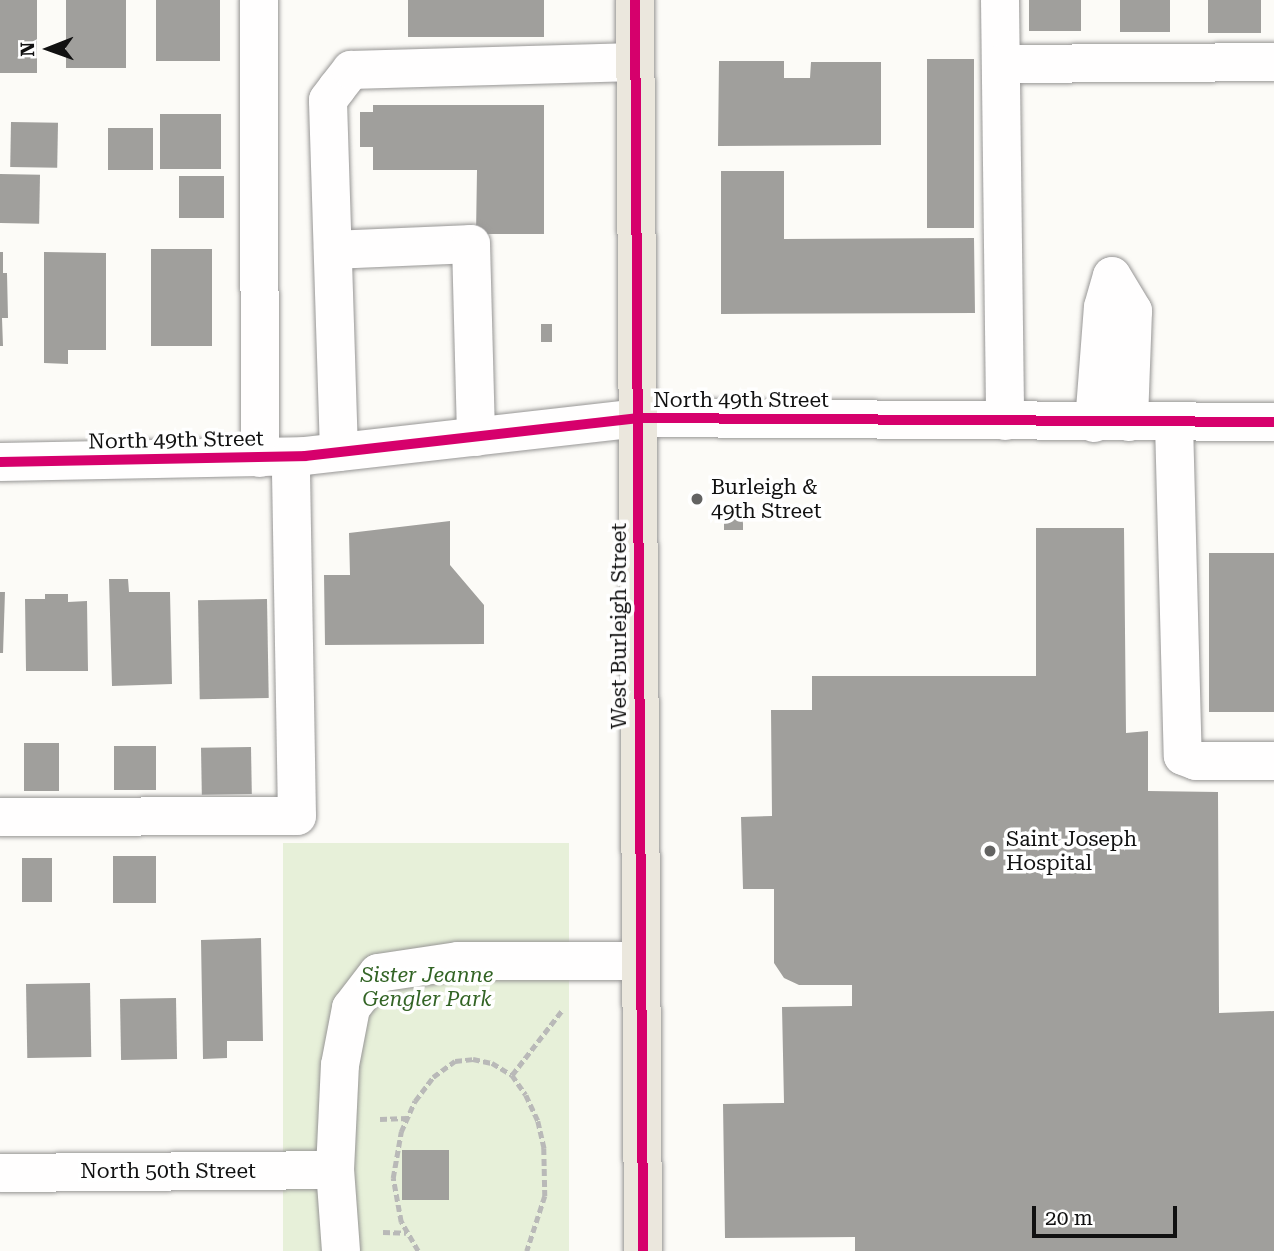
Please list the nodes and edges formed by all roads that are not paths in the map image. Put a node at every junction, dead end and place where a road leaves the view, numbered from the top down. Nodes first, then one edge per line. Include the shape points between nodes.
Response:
1 (259, 0) edge
2 (635, 0) edge
3 (1000, 0) edge
4 (635, 62) junction
5 (1274, 62) edge
6 (1001, 64) junction
7 (333, 250) junction
8 (637, 418) junction
9 (1005, 421) junction
10 (1274, 422) edge
11 (1174, 423) junction
12 (476, 437) junction
13 (339, 452) junction
14 (275, 457) junction
15 (0, 462) edge
16 (1274, 761) edge
17 (0, 817) edge
18 (640, 961) junction
19 (335, 1170) junction
20 (0, 1172) edge
21 (341, 1251) edge
22 (643, 1251) edge

1 - 14 street
2 - 4 main road, West Burleigh Street
3 - 6 street
4 - 7 street via 351,70 328,100
4 - 8 main road, West Burleigh Street
5 - 6 street
6 - 9 street
7 - 12 street via 471,244
7 - 13 street
8 - 9 street, North 49th Street
8 - 12 street, North 49th Street
8 - 18 main road, West Burleigh Street
9 - 11 street, North 49th Street
10 - 11 street, North 49th Street
11 - 16 street via 1183,756 1196,761
12 - 13 street, North 49th Street
13 - 14 street, North 49th Street
14 - 15 street, North 49th Street
14 - 17 street via 297,816
18 - 19 street via 458,961 378,973 351,1007 340,1065
18 - 22 main road, West Burleigh Street
19 - 20 street, North 50th Street
19 - 21 street

